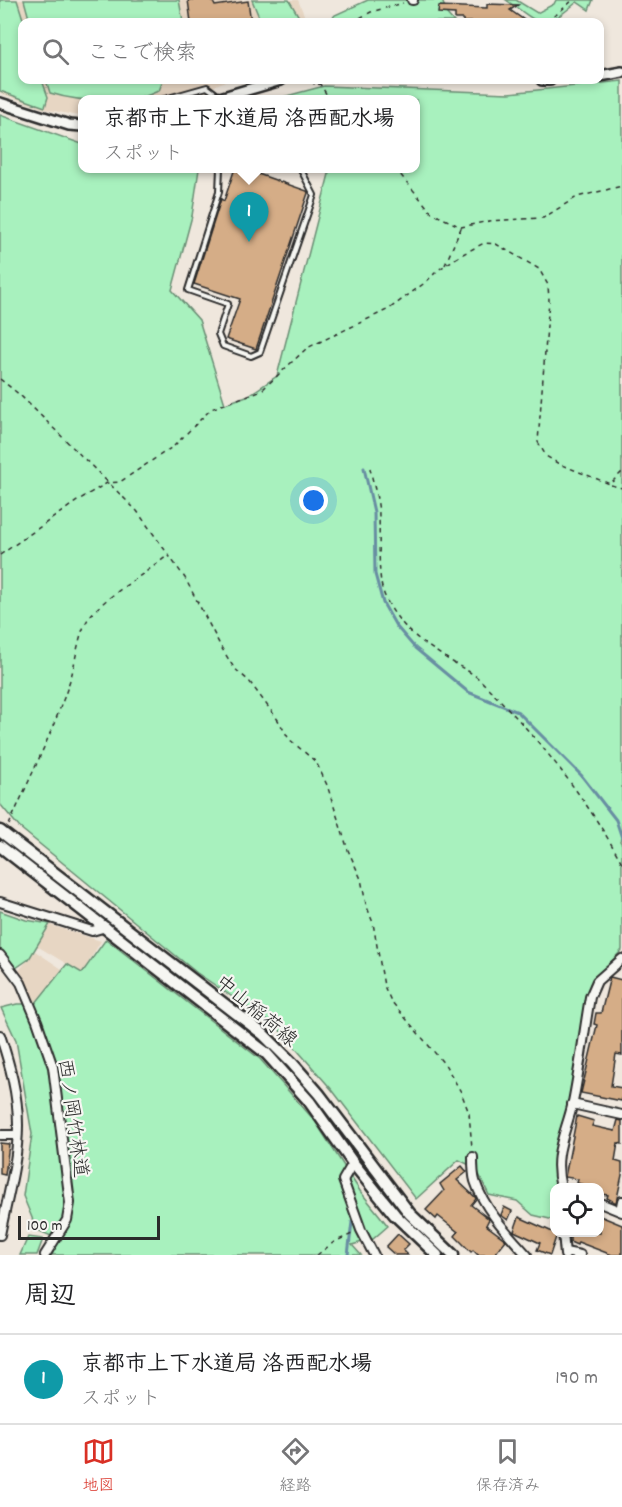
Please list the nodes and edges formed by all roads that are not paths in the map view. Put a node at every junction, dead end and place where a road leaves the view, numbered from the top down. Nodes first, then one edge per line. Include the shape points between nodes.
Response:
1 (622, 72) edge
2 (604, 75) edge
3 (267, 84) edge
4 (176, 95) edge
5 (214, 95) edge
6 (227, 95) edge
7 (0, 103) edge
8 (78, 126) edge
9 (220, 173) edge
10 (303, 173) edge
11 (2, 833) edge
12 (0, 845) edge
13 (0, 902) edge
14 (106, 927) junction
15 (0, 955) edge
16 (621, 961) edge
17 (0, 1035) edge
18 (572, 1104) junction
19 (622, 1115) edge
20 (0, 1135) edge
21 (17, 1136) junction
22 (473, 1157) road end
23 (353, 1163) junction
24 (560, 1183) edge
25 (622, 1201) edge
26 (604, 1205) edge
27 (621, 1211) edge
28 (0, 1235) edge
29 (563, 1237) edge
30 (565, 1253) edge
31 (45, 1255) edge
32 (374, 1255) edge
33 (437, 1255) edge
34 (453, 1255) edge
35 (527, 1255) edge
36 (580, 1255) edge

1 - 2 street
3 - 6 street
4 - 5 lane via 207,87
7 - 8 street
9 - 10 lane via 219,192 188,290 228,304 218,334 223,346 251,356 260,352 314,195
11 - 12 street
11 - 34 main road, 中山稲荷線 via 263,1034 319,1094 410,1214
12 - 14 main road, 中山稲荷線
13 - 14 street via 92,931
14 - 23 main road, 中山稲荷線 via 266,1053 309,1101
15 - 31 street, 西ノ岡竹林道 via 21,983 53,1067 70,1203 67,1220
16 - 18 street via 593,988
17 - 21 street via 15,1089
18 - 19 street
18 - 24 street via 558,1156
20 - 21 street
21 - 28 street
22 - 35 street via 474,1180 484,1200
23 - 32 street via 343,1180
23 - 33 main road, 中山稲荷線 via 395,1215
25 - 27 street
26 - 27 street
29 - 30 street
30 - 36 street

